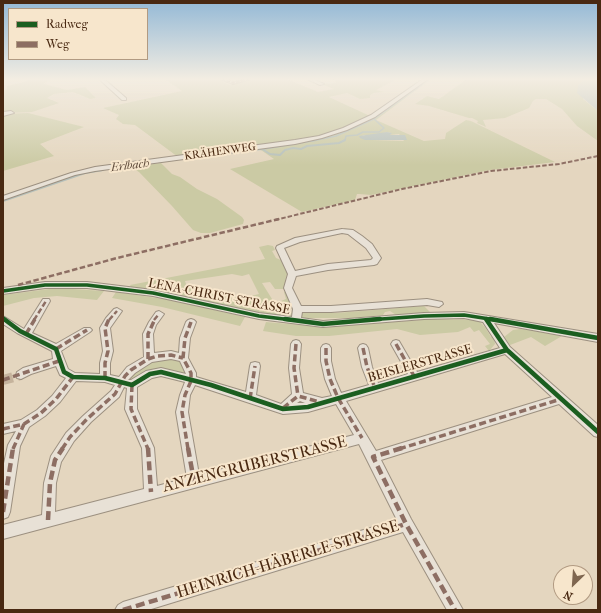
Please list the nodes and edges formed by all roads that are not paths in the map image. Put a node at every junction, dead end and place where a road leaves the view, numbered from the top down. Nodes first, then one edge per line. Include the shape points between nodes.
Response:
1 (386, 108) edge
2 (11, 113) dead end
3 (3, 114) edge
4 (3, 198) edge
5 (292, 274) junction
6 (3, 291) edge
7 (46, 302) dead end
8 (439, 304) dead end
9 (298, 309) junction
10 (117, 311) dead end
11 (158, 314) dead end
12 (3, 319) edge
13 (486, 319) junction
14 (296, 321) junction
15 (191, 322) dead end
16 (87, 330) dead end
17 (26, 334) junction
18 (598, 338) edge
19 (296, 344) dead end
20 (396, 344) dead end
21 (326, 348) dead end
22 (363, 348) dead end
23 (56, 349) junction
24 (507, 350) junction
25 (183, 358) junction
26 (148, 359) junction
27 (59, 361) junction
28 (255, 366) dead end
29 (21, 375) tunnel mouth
30 (414, 376) junction
31 (73, 377) junction
32 (105, 378) junction
33 (191, 381) junction
34 (127, 384) junction
35 (375, 388) junction
36 (298, 396) junction
37 (338, 398) junction
38 (250, 399) junction
39 (561, 399) junction
40 (322, 402) junction
41 (283, 409) junction
42 (24, 424) junction
43 (3, 429) edge
44 (598, 432) edge
45 (362, 438) junction
46 (373, 457) junction
47 (194, 481) junction
48 (151, 492) junction
49 (3, 512) edge
50 (48, 520) junction
51 (406, 524) junction
52 (3, 532) edge
53 (123, 610) edge
54 (455, 610) edge

1 - 4 street, KRÄHENWEG via 345,130 320,137 95,169
2 - 3 street
5 - 5 street via 374,262 378,258 359,238 350,232 342,231 281,246
5 - 9 street via 288,288
6 - 14 street, LENA-CHRIST-STRASSE via 87,285 153,293 259,316
7 - 17 street
8 - 9 street via 427,302
9 - 14 street
10 - 32 street via 105,328 108,351
11 - 26 street via 148,334
12 - 17 street
13 - 14 street, LENA-CHRIST-STRASSE via 464,315 323,324
13 - 18 street, LENA-CHRIST-STRASSE
13 - 24 street
15 - 25 street via 185,338
16 - 23 street
17 - 23 street
19 - 36 street via 294,368
20 - 30 street, BEISLERSTRASSE
21 - 37 street via 327,370
22 - 35 street, BEISLERSTRASSE
23 - 27 street
24 - 30 street, BEISLERSTRASSE
24 - 39 street
25 - 26 street via 171,355
25 - 33 street via 191,373
26 - 34 street via 131,370
27 - 29 street
27 - 31 street via 64,372
28 - 38 street
30 - 35 street, BEISLERSTRASSE
31 - 32 street
31 - 42 street via 56,399
32 - 34 street
33 - 34 street via 162,372
33 - 38 street via 211,385
33 - 47 street via 184,395 182,412
34 - 48 street, ANZENGRUBERSTRASSE via 131,409 148,448
34 - 50 street via 87,419 55,460 50,483
35 - 37 street, BEISLERSTRASSE
36 - 40 street
36 - 41 street
37 - 40 street
37 - 45 street
38 - 41 street
39 - 44 street
39 - 46 street
40 - 41 street via 308,407
42 - 43 street
42 - 49 street via 14,445
45 - 46 street, ANZENGRUBERSTRASSE
45 - 47 street, ANZENGRUBERSTRASSE
46 - 51 street, ANZENGRUBERSTRASSE
47 - 48 street, ANZENGRUBERSTRASSE
48 - 50 street, ANZENGRUBERSTRASSE
50 - 52 street, ANZENGRUBERSTRASSE
51 - 53 street, HEINRICH-HÄBERLE-STRASSE
51 - 54 street, ANZENGRUBERSTRASSE

